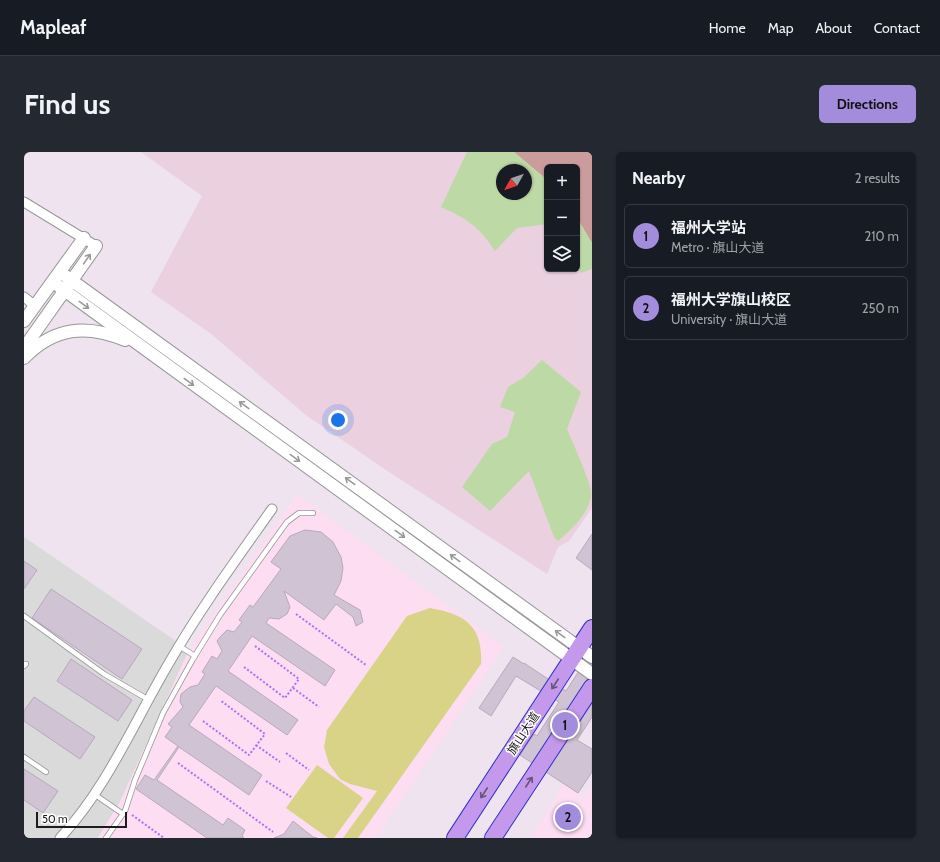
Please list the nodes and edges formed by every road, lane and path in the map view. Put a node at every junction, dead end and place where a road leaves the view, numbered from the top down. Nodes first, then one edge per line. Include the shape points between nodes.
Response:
1 (24, 202) edge
2 (84, 238) junction
3 (96, 246) joint
4 (56, 277) junction
5 (72, 281) junction
6 (65, 291) junction
7 (24, 297) edge
8 (35, 306) junction
9 (24, 321) edge
10 (24, 348) edge
11 (144, 348) junction
12 (24, 358) edge
13 (272, 509) dead end
14 (313, 513) dead end
15 (296, 614) dead end
16 (24, 616) edge
17 (592, 628) edge
18 (179, 646) junction
19 (255, 646) dead end
20 (575, 653) junction
21 (195, 656) junction
22 (592, 656) edge
23 (366, 665) dead end
24 (244, 667) dead end
25 (592, 674) edge
26 (592, 687) edge
27 (292, 688) junction
28 (149, 700) junction
29 (220, 700) dead end
30 (319, 707) dead end
31 (204, 721) dead end
32 (256, 745) junction
33 (286, 753) dead end
34 (24, 757) edge
35 (280, 762) dead end
36 (178, 763) dead end
37 (309, 770) dead end
38 (46, 772) dead end
39 (266, 781) dead end
40 (94, 794) junction
41 (291, 798) dead end
42 (124, 812) junction
43 (273, 832) dead end
44 (60, 838) edge
45 (106, 838) edge
46 (164, 838) edge
47 (455, 838) edge
48 (493, 838) edge

1 - 2 street
2 - 3 street
2 - 4 street
5 -> 3 street
4 - 5 street
4 - 6 street
4 - 8 street
5 - 6 street
20 -> 5 street
6 - 10 street
6 -> 11 street
7 - 8 street
8 - 9 street
11 - 12 street via 105,332 86,330 52,336
11 -> 20 street
13 - 18 street via 213,592
14 - 21 lane via 299,513 287,522 220,615
15 - 23 path
16 - 28 lane via 104,674
17 - 20 highway, 旗山大道
18 - 21 lane
18 - 28 street
19 - 27 path via 299,679
20 - 22 street
20 - 25 street
20 -> 47 highway, 旗山大道
21 - 42 lane via 163,713
24 - 27 path via 285,698
48 -> 26 highway
27 - 30 path
28 - 40 street
29 - 32 path via 265,734
31 - 32 path via 249,755
32 - 35 path
33 - 37 path
34 - 38 lane
36 - 43 path
39 - 41 path
40 - 42 lane
40 - 44 street via 79,818
42 - 45 lane
42 - 46 path

